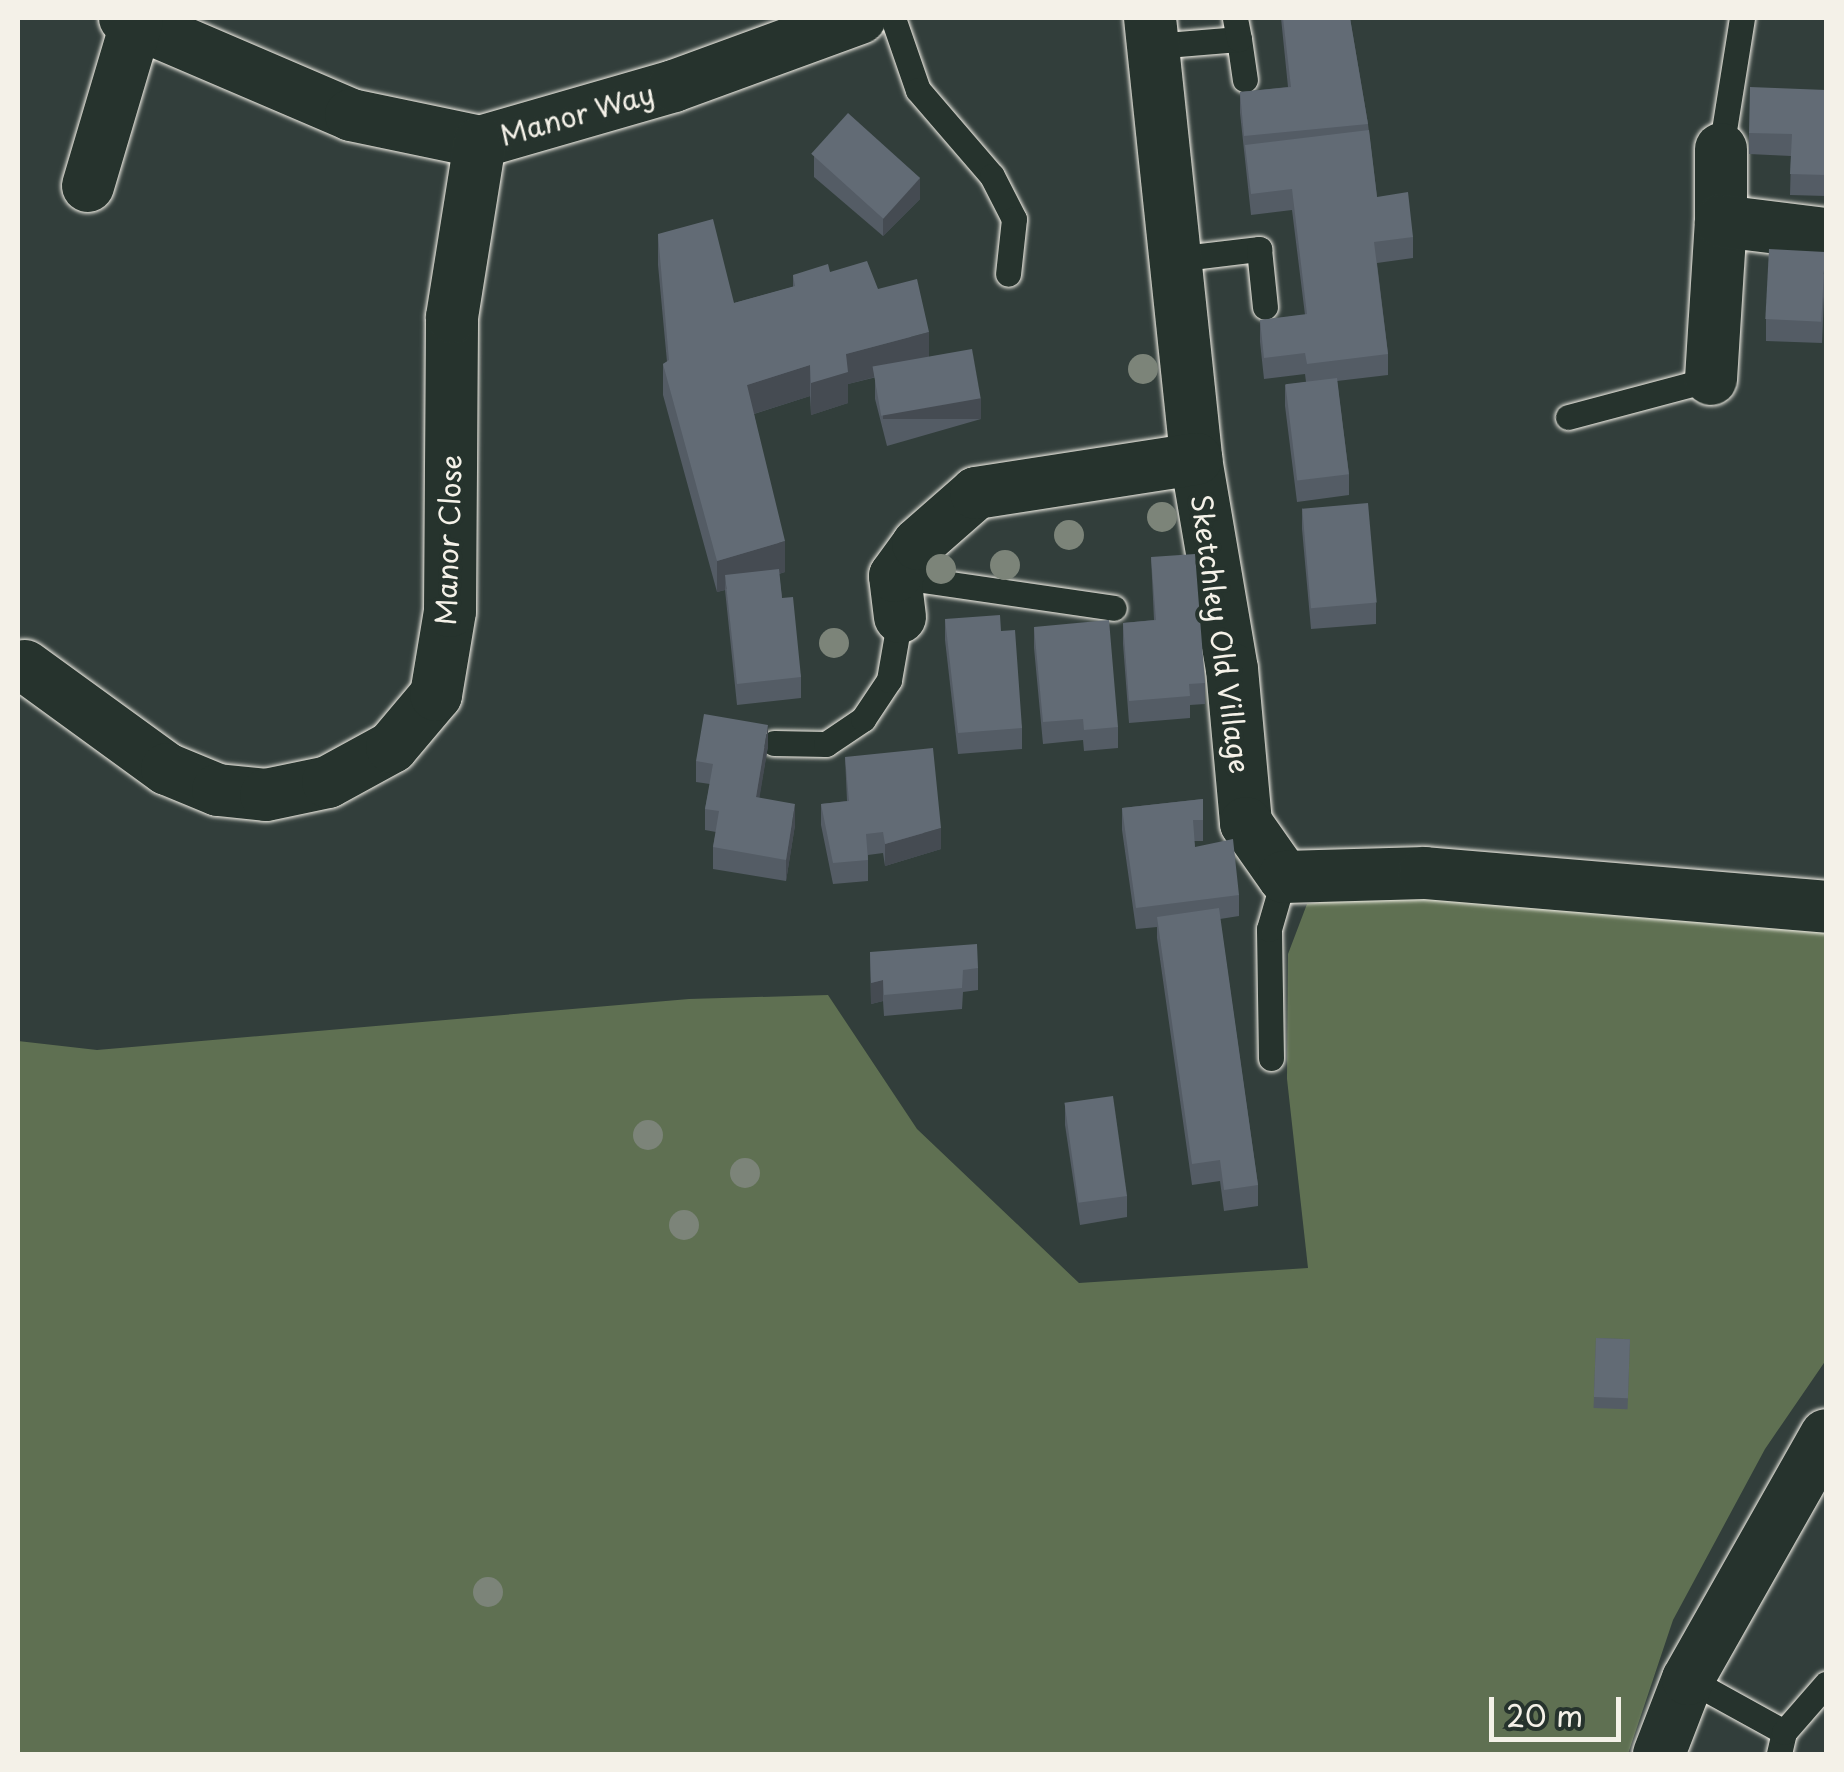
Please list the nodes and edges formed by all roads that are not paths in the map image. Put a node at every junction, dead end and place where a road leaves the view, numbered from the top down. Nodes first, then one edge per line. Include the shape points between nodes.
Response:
1 (860, 18) edge
2 (892, 18) edge
3 (1742, 18) edge
4 (131, 20) edge
5 (1237, 28) edge
6 (1152, 32) edge
7 (1245, 80) dead end
8 (480, 142) junction
9 (1721, 148) joint
10 (88, 186) dead end
11 (1721, 222) junction
12 (1826, 234) edge
13 (1175, 259) junction
14 (1008, 274) dead end
15 (1265, 307) dead end
16 (1711, 379) joint
17 (1568, 418) dead end
18 (1196, 459) junction
19 (897, 597) junction
20 (1114, 608) dead end
21 (26, 666) dead end
22 (774, 743) dead end
23 (1284, 877) junction
24 (1826, 907) edge
25 (1270, 1058) dead end
26 (1826, 1435) edge
27 (1688, 1679) junction
28 (1826, 1684) edge
29 (1781, 1743) edge
30 (1659, 1754) edge

1 - 8 street, Manor Way via 674,86
2 - 14 lane via 918,90 992,176 1014,219
3 - 9 lane
4 - 8 street, Manor Way via 352,115
4 - 10 street
5 - 6 lane
5 - 7 lane
6 - 13 street, Sketchley Old Village
8 - 21 street, Manor Close via 452,317 450,611 436,695 392,747 328,782 266,796 218,790 167,769
9 - 11 street
11 - 12 street
11 - 16 street
13 - 15 lane via 1259,250
13 - 18 street, Sketchley Old Village
16 - 17 lane
18 - 19 street via 976,492 918,544
18 - 23 street, Sketchley Old Village via 1232,670 1246,823
19 - 20 lane
19 - 22 lane via 889,680 863,719 826,744
23 - 24 street via 1426,873
23 - 25 lane via 1269,929
26 - 27 street
27 - 29 lane
27 - 30 street
28 - 29 lane

